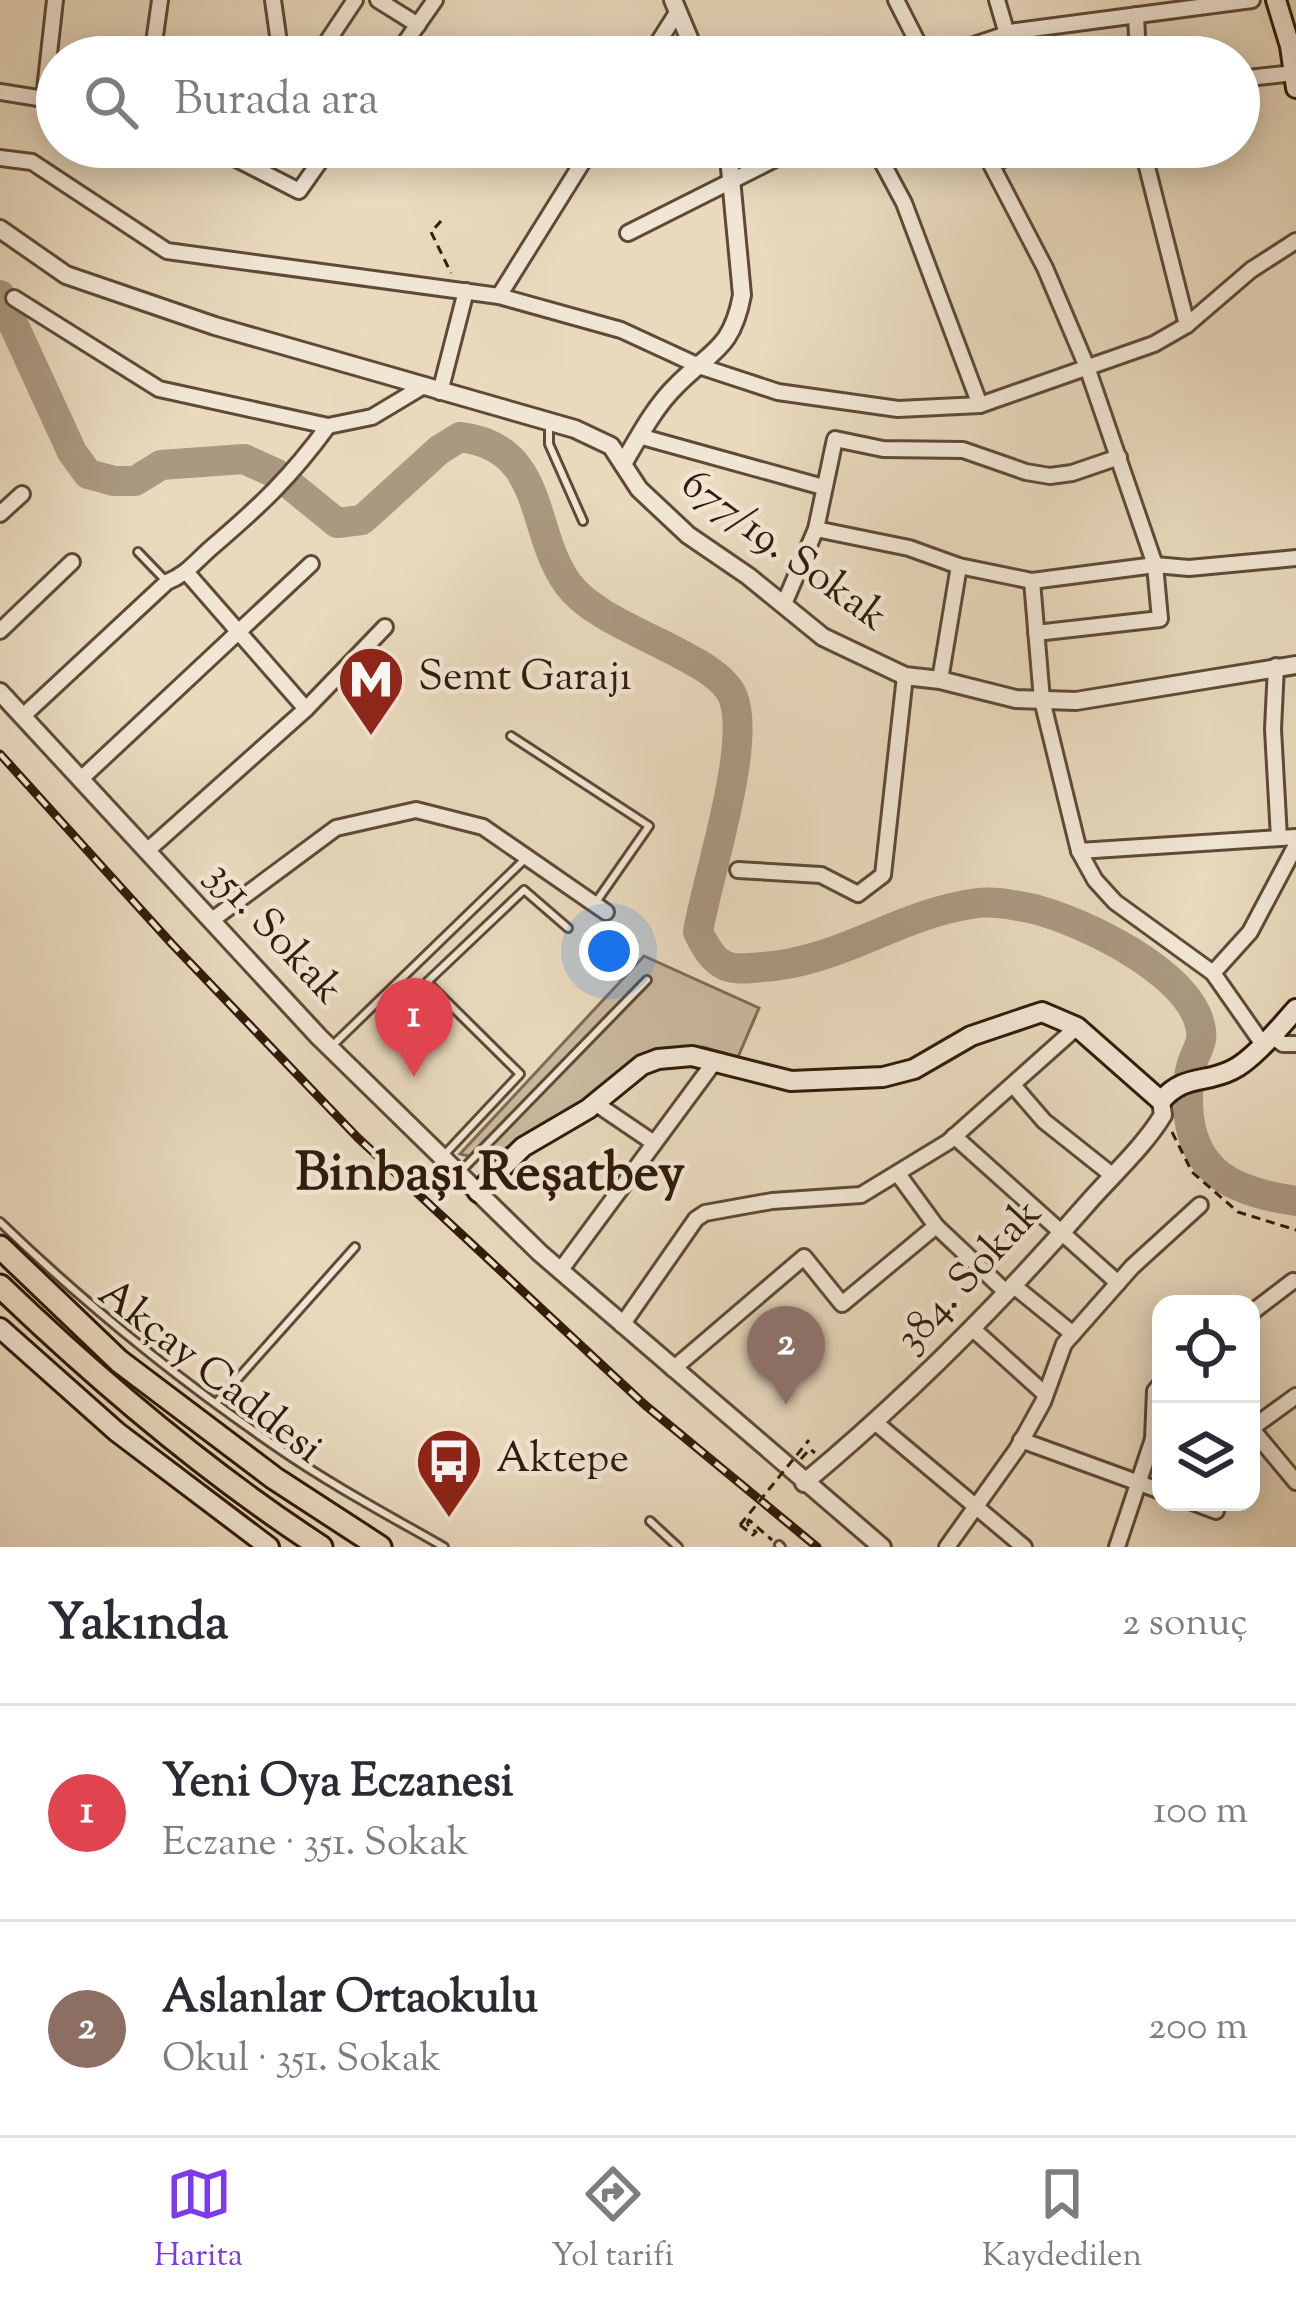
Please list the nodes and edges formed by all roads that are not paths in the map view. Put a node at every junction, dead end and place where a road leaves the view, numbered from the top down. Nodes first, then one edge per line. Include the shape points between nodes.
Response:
1 (55, 0) edge
2 (160, 0) edge
3 (273, 0) edge
4 (355, 0) edge
5 (378, 0) edge
6 (435, 0) edge
7 (896, 0) edge
8 (997, 0) edge
9 (1252, 0) edge
10 (1276, 0) edge
11 (676, 5) edge
12 (1136, 15) junction
13 (418, 25) junction
14 (1007, 34) junction
15 (1291, 34) edge
16 (54, 36) edge
17 (155, 36) edge
18 (278, 36) edge
19 (331, 36) edge
20 (410, 36) edge
21 (660, 36) edge
22 (689, 36) edge
23 (914, 36) edge
24 (1001, 36) edge
25 (1137, 36) edge
26 (1260, 79) edge
27 (1295, 80) edge
28 (0, 92) edge
29 (36, 98) edge
30 (0, 158) edge
31 (36, 165) edge
32 (41, 168) edge
33 (257, 168) edge
34 (315, 168) edge
35 (579, 168) edge
36 (729, 168) edge
37 (761, 168) edge
38 (885, 168) edge
39 (995, 168) edge
40 (1147, 168) edge
41 (730, 179) junction
42 (0, 229) edge
43 (628, 233) dead end
44 (1296, 241) edge
45 (463, 291) junction
46 (499, 296) junction
47 (14, 298) dead end
48 (1187, 325) junction
49 (699, 366) junction
50 (1087, 367) junction
51 (431, 389) junction
52 (980, 405) junction
53 (549, 422) junction
54 (328, 425) junction
55 (639, 436) junction
56 (1119, 458) junction
57 (623, 464) junction
58 (823, 487) junction
59 (22, 494) dead end
60 (0, 514) edge
61 (583, 521) dead end
62 (816, 529) junction
63 (138, 552) dead end
64 (1296, 559) edge
65 (72, 562) dead end
66 (311, 564) dead end
67 (1155, 565) junction
68 (958, 566) junction
69 (188, 574) junction
70 (1032, 581) junction
71 (167, 582) junction
72 (784, 604) junction
73 (385, 627) dead end
74 (238, 630) junction
75 (0, 631) edge
76 (1036, 633) junction
77 (1296, 664) edge
78 (1276, 667) junction
79 (905, 676) junction
80 (940, 680) junction
81 (0, 692) edge
82 (1042, 700) junction
83 (306, 709) junction
84 (23, 716) junction
85 (511, 736) dead end
86 (82, 778) junction
87 (1279, 838) junction
88 (1296, 841) edge
89 (148, 850) junction
90 (1079, 851) junction
91 (526, 858) junction
92 (738, 870) dead end
93 (600, 908) joint
94 (212, 920) junction
95 (568, 928) dead end
96 (1213, 973) junction
97 (647, 980) dead end
98 (1296, 1009) edge
99 (1077, 1027) junction
100 (1267, 1040) junction
101 (1296, 1044) edge
102 (330, 1048) junction
103 (715, 1061) junction
104 (1012, 1085) junction
105 (1166, 1100) junction
106 (595, 1102) junction
107 (954, 1136) junction
108 (654, 1143) junction
109 (443, 1156) junction
110 (459, 1173) junction
111 (898, 1174) junction
112 (1112, 1175) junction
113 (478, 1192) junction
114 (1200, 1205) dead end
115 (0, 1222) edge
116 (935, 1226) junction
117 (1060, 1235) junction
118 (0, 1247) edge
119 (355, 1247) dead end
120 (560, 1271) junction
121 (1293, 1281) edge
122 (1118, 1283) junction
123 (0, 1286) edge
124 (1011, 1290) junction
125 (1260, 1306) edge
126 (622, 1325) junction
127 (0, 1328) edge
128 (973, 1329) junction
129 (1073, 1334) junction
130 (673, 1369) junction
131 (1046, 1394) junction
132 (1296, 1396) edge
133 (216, 1403) junction
134 (1154, 1403) edge
135 (1260, 1422) edge
136 (876, 1423) junction
137 (1260, 1439) edge
138 (1022, 1440) junction
139 (1138, 1482) junction
140 (1296, 1482) edge
141 (804, 1483) junction
142 (1152, 1487) edge
143 (976, 1510) junction
144 (650, 1521) dead end
145 (269, 1547) edge
146 (321, 1547) edge
147 (380, 1547) edge
148 (443, 1547) edge
149 (678, 1547) edge
150 (882, 1547) edge
151 (947, 1547) edge
152 (1024, 1547) edge
153 (1117, 1547) edge

1 - 16 street
2 - 17 street
3 - 18 street
4 - 19 street
5 - 13 street
6 - 13 street
7 - 23 street
8 - 14 street
9 - 12 street
10 - 15 main road
11 - 21 street
11 - 22 street
12 - 14 street
12 - 25 street
13 - 20 street
14 - 24 street
15 - 27 main road
26 - 27 street
28 - 29 street
30 - 31 street
32 - 45 street via 167,251
33 - 34 street via 298,191
35 - 46 street
36 - 41 street
37 - 41 street
38 - 52 street
39 - 50 street
40 - 48 street
41 - 43 street
41 - 49 street via 742,295 727,340
42 - 51 street, 677/19. Sokak via 66,275
44 - 48 street
45 - 46 street
45 - 51 street
46 - 49 street via 621,330
47 - 54 street via 159,389
48 - 50 street
49 - 52 street via 839,403 898,410
49 - 55 street
50 - 52 street
50 - 56 street
51 - 53 street, 677/19. Sokak
51 - 54 street via 372,417
53 - 57 street, 677/19. Sokak via 611,446
53 - 61 lane via 549,444
54 - 69 street via 279,490
55 - 57 street
55 - 58 street
56 - 58 street via 1050,476 962,450 836,439
56 - 67 street
57 - 72 street, 677/19. Sokak via 688,535
58 - 62 street
59 - 60 street
62 - 68 street
62 - 72 street
63 - 71 lane
64 - 67 street
65 - 75 street
66 - 74 street
67 - 70 street
67 - 76 street via 1160,619
68 - 70 street
68 - 80 street
69 - 71 street
69 - 74 street
70 - 76 street
71 - 84 street
72 - 79 street, 677/19. Sokak via 823,637
73 - 83 street
74 - 83 street
74 - 86 street
76 - 82 street
77 - 78 street, 677/19. Sokak
78 - 82 street, 677/19. Sokak via 1158,690
78 - 87 street
79 - 80 street, 677/19. Sokak
79 - 92 street via 883,874 858,894 820,875
80 - 82 street, 677/19. Sokak
81 - 84 street, 351. Sokak
82 - 90 street
83 - 89 street
84 - 86 street, 351. Sokak
85 - 93 lane via 649,826
86 - 89 street, 351. Sokak
87 - 88 street
87 - 90 street
88 - 96 street via 1250,932
89 - 94 street, 351. Sokak
90 - 96 street via 1115,902
91 - 93 street
91 - 94 street via 483,827 416,810 337,828
91 - 102 lane
94 - 102 street, 351. Sokak
95 - 109 lane via 524,890 427,982 520,1075
96 - 100 street
97 - 110 lane
98 - 100 main road
99 - 103 main road via 1042,1012 883,1077 791,1081
99 - 104 street
99 - 105 main road
100 - 101 street
100 - 105 main road via 1233,1070
102 - 109 street, 351. Sokak
103 - 106 main road via 658,1059
103 - 108 street
104 - 107 street
104 - 112 street
105 - 112 street, 384. Sokak via 1146,1142
106 - 108 street
106 - 113 main road via 524,1147
107 - 111 street
107 - 117 street
108 - 120 street
109 - 110 street, 351. Sokak
110 - 113 street, 351. Sokak
111 - 116 street
111 - 126 street via 861,1195 772,1201 696,1219
112 - 117 street, 384. Sokak
113 - 120 street, 351. Sokak
114 - 122 street
115 - 133 lane
116 - 124 street
116 - 130 street via 842,1304 804,1258
117 - 122 street
117 - 124 street, 384. Sokak
118 - 147 highway, Akçay Caddesi via 119,1361
119 - 133 lane
120 - 126 street, 351. Sokak
121 - 125 street
122 - 129 street
123 - 146 highway, Akçay Caddesi via 81,1363
124 - 128 street, 384. Sokak
124 - 129 street
126 - 130 street, 351. Sokak
127 - 145 main road via 134,1445
128 - 131 street
128 - 136 street, 384. Sokak
129 - 131 street
130 - 141 street, 351. Sokak
131 - 138 street
132 - 135 street
133 - 148 lane
134 - 139 street
136 - 141 street, 384. Sokak
136 - 143 street
137 - 140 street
138 - 139 street
138 - 143 street
139 - 142 street
139 - 153 street
141 - 150 street, 351. Sokak
143 - 151 street
143 - 152 street
144 - 149 lane

